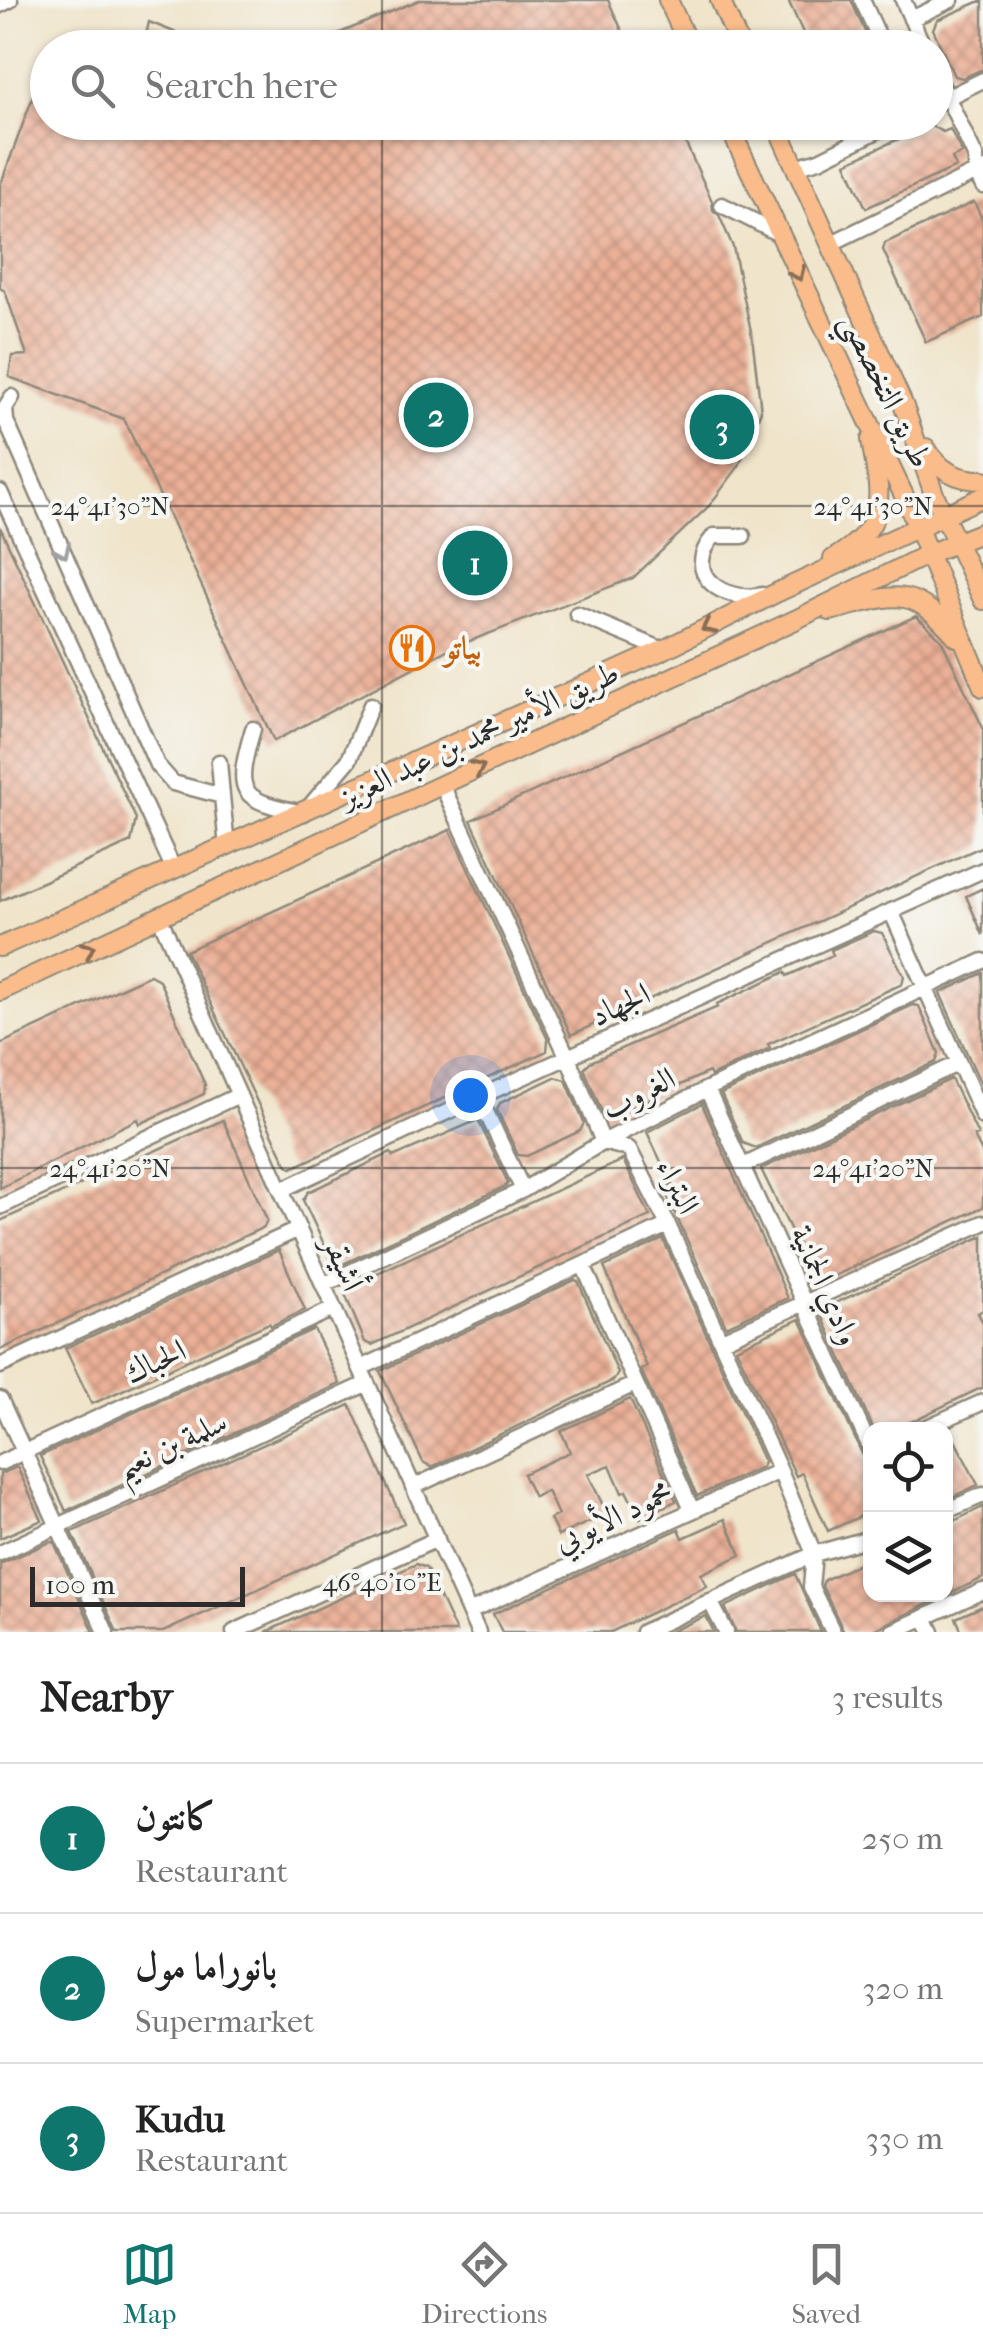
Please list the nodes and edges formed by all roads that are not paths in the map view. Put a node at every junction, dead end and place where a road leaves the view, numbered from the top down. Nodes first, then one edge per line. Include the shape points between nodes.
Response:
1 (10, 0) edge
2 (668, 0) edge
3 (720, 0) edge
4 (862, 0) edge
5 (902, 0) edge
6 (951, 0) edge
7 (0, 5) edge
8 (911, 18) junction
9 (682, 30) edge
10 (733, 30) edge
11 (876, 30) edge
12 (916, 30) edge
13 (983, 80) edge
14 (953, 94) edge
15 (953, 120) edge
16 (735, 140) edge
17 (783, 140) edge
18 (859, 140) edge
19 (795, 167) junction
20 (981, 176) edge
21 (722, 205) dead end
22 (780, 235) junction
23 (832, 243) junction
24 (12, 398) dead end
25 (903, 404) junction
26 (868, 425) junction
27 (926, 469) junction
28 (894, 474) junction
29 (983, 480) edge
30 (0, 492) edge
31 (983, 497) edge
32 (944, 516) junction
33 (918, 530) junction
34 (983, 532) edge
35 (743, 536) dead end
36 (956, 542) junction
37 (928, 554) junction
38 (778, 592) junction
39 (983, 600) edge
40 (577, 614) dead end
41 (795, 620) junction
42 (964, 645) junction
43 (663, 650) junction
44 (983, 687) edge
45 (371, 705) dead end
46 (253, 730) dead end
47 (218, 762) dead end
48 (442, 785) junction
49 (364, 786) junction
50 (222, 796) junction
51 (304, 812) junction
52 (378, 815) junction
53 (228, 847) junction
54 (174, 870) junction
55 (983, 870) edge
56 (891, 911) junction
57 (159, 916) junction
58 (0, 947) edge
59 (983, 960) edge
60 (926, 986) junction
61 (0, 991) edge
62 (568, 1058) junction
63 (960, 1063) junction
64 (707, 1090) junction
65 (239, 1095) junction
66 (479, 1097) junction
67 (983, 1116) edge
68 (603, 1142) junction
69 (743, 1166) junction
70 (281, 1190) junction
71 (523, 1190) junction
72 (0, 1207) edge
73 (983, 1224) edge
74 (668, 1225) junction
75 (299, 1229) junction
76 (583, 1265) junction
77 (323, 1285) junction
78 (804, 1306) junction
79 (333, 1309) junction
80 (722, 1340) junction
81 (0, 1366) edge
82 (361, 1368) junction
83 (366, 1384) junction
84 (635, 1384) junction
85 (0, 1399) edge
86 (983, 1402) edge
87 (939, 1422) edge
88 (863, 1432) edge
89 (24, 1452) junction
90 (0, 1463) edge
91 (780, 1470) junction
92 (414, 1487) junction
93 (983, 1494) edge
94 (953, 1508) edge
95 (692, 1510) junction
96 (56, 1527) junction
97 (436, 1539) junction
98 (863, 1540) edge
99 (0, 1554) edge
100 (814, 1554) junction
101 (983, 1591) edge
102 (710, 1601) junction
103 (469, 1612) junction
104 (928, 1625) edge
105 (252, 1628) edge
106 (106, 1632) edge
107 (234, 1632) edge
108 (478, 1632) edge
109 (643, 1632) edge
110 (726, 1632) edge
111 (833, 1632) edge
112 (892, 1632) edge

1 - 7 street
2 - 9 main road
3 - 10 main road
4 - 11 street
5 - 8 street
6 - 8 street
8 - 12 street
13 - 14 street
15 - 20 street
16 - 22 main road, طريق التخصصي
17 - 19 main road, طريق التخصصي
18 - 19 street
19 - 23 main road, طريق التخصصي
20 - 23 street
21 - 22 street
22 -> 26 main road, طريق التخصصي
23 - 25 main road, طريق التخصصي
24 -> 50 street via 6,421 158,765 173,783
25 - 27 main road, طريق التخصصي
25 - 29 main road via 936,463 963,479
26 - 28 main road, طريق التخصصي
26 - 38 main road via 879,493 871,528
27 - 28 main road via 931,513
27 - 32 main road, طريق التخصصي
28 - 33 main road, طريق التخصصي
30 - 54 street
31 - 32 main road, طريق الأمير محمد بن عبد العزيز
32 - 33 main road, طريق الأمير محمد بن عبد العزيز
32 - 36 main road, طريق التخصصي
33 - 37 main road, طريق التخصصي
33 - 38 main road, طريق الأمير محمد بن عبد العزيز
34 - 36 main road, طريق الأمير محمد بن عبد العزيز
35 - 38 street via 714,536 703,548 707,578 742,599
36 - 37 main road, طريق الأمير محمد بن عبد العزيز
36 - 39 main road, طريق التخصصي
37 - 41 main road, طريق الأمير محمد بن عبد العزيز
37 - 42 main road, طريق التخصصي
38 -> 43 main road, طريق الأمير محمد بن عبد العزيز
40 - 43 street
41 - 42 main road via 902,598 931,608
48 -> 41 main road, طريق الأمير محمد بن عبد العزيز
42 - 44 main road, طريق التخصصي
43 - 49 main road, طريق الأمير محمد بن عبد العزيز
45 - 51 street via 349,760
46 - 51 street via 242,777 247,791 260,804
47 - 50 street
48 - 52 main road, طريق الأمير محمد بن عبد العزيز
48 - 62 street, البتراء
49 - 51 main road, طريق الأمير محمد بن عبد العزيز
49 - 52 main road
50 - 53 street
51 - 53 main road, طريق الأمير محمد بن عبد العزيز
52 - 57 main road, طريق الأمير محمد بن عبد العزيز
53 - 54 main road, طريق الأمير محمد بن عبد العزيز
54 - 58 main road, طريق الأمير محمد بن عبد العزيز
55 - 56 street, الجهاد
56 - 60 street
56 - 62 street, الجهاد
61 -> 57 main road, طريق الأمير محمد بن عبد العزيز
57 - 65 street, أشيقر
59 - 60 street, الغروب
60 - 63 street
60 - 64 street, الغروب
62 - 66 street, الجهاد
62 - 68 street, البتراء
63 - 67 street
63 - 69 street
64 - 68 street, الغروب
64 - 69 street, وادي الجمانية
65 - 70 street, أشيقر
65 - 72 street
66 - 70 street, الجهاد
66 - 71 street
68 - 71 street, الغروب
68 - 74 street, البتراء via 628,1149
69 - 78 street, وادي الجمانية
70 - 75 street, أشيقر
71 - 77 street, الغروب
73 - 78 street
74 - 76 street
74 - 80 street, البتراء
75 - 77 street, أشيقر
75 - 81 street
76 - 82 street
76 - 84 street
77 - 79 street, أشيقر
78 - 80 street
78 - 88 street, وادي الجمانية
79 - 82 street, أشيقر
79 - 89 street, الحباك
80 - 91 street, البتراء
82 - 83 street, أشيقر
83 - 92 street, أشيقر
83 - 96 street, سلمة بن نعيم
84 - 92 street
84 - 95 street
85 - 89 street
86 - 87 street
89 - 90 street, الحباك
89 - 96 street
91 - 95 street, محمود الأيوبي
91 - 100 street, البتراء
92 - 97 street, أشيقر
93 - 94 street
95 - 103 street, محمود الأيوبي
96 - 99 street, سلمة بن نعيم
96 - 106 street
97 - 103 street, أشيقر
97 - 105 street
98 - 100 street
100 - 102 street
100 - 111 street, البتراء via 811,1587
101 - 104 street
102 - 109 street
102 - 110 street
103 - 108 street, أشيقر
104 - 112 street
105 - 107 street

